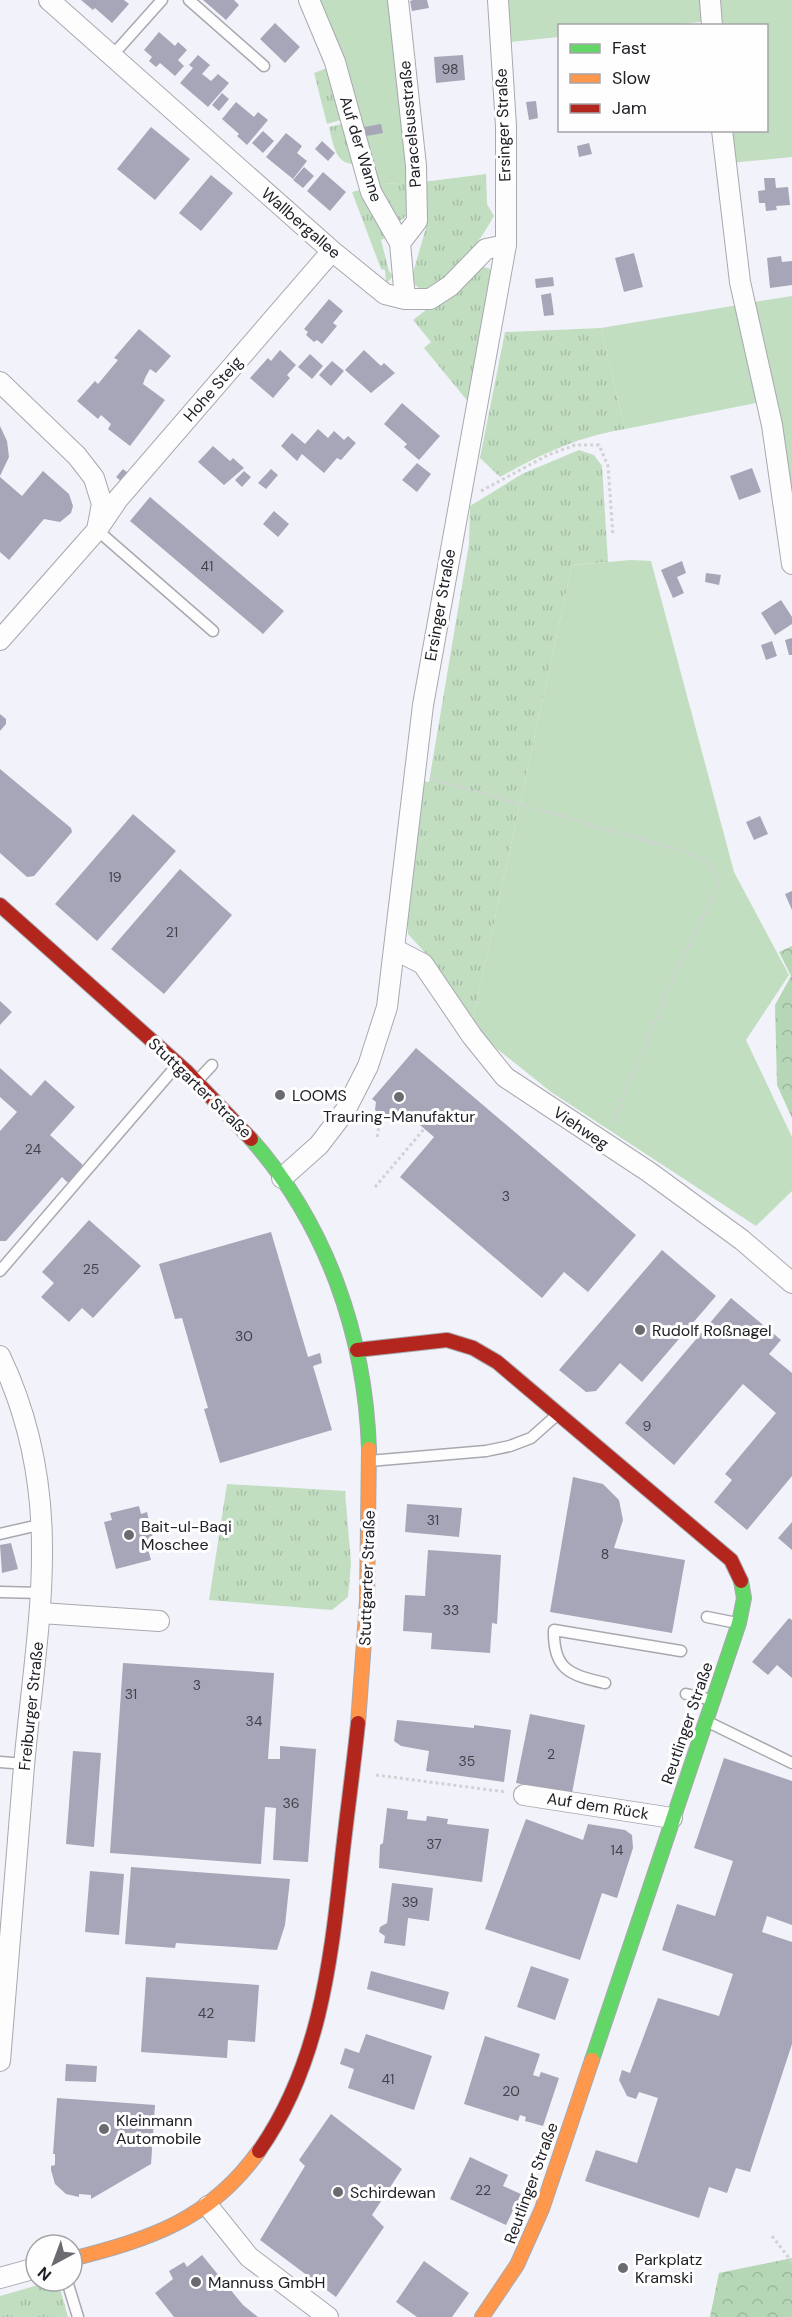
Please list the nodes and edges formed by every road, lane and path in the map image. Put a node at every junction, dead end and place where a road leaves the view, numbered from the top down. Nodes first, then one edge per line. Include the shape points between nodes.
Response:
1 (48, 0) edge
2 (162, 0) edge
3 (189, 0) edge
4 (309, 0) edge
5 (398, 0) edge
6 (498, 0) edge
7 (710, 0) edge
8 (712, 24) edge
9 (111, 57) junction
10 (264, 66) dead end
11 (722, 132) edge
12 (400, 243) junction
13 (506, 245) junction
14 (332, 251) junction
15 (405, 299) junction
16 (0, 382) edge
17 (460, 496) junction
18 (97, 530) junction
19 (613, 536) dead end
20 (792, 564) edge
21 (213, 632) dead end
22 (0, 640) edge
23 (414, 773) junction
24 (0, 905) edge
25 (394, 949) junction
26 (178, 1064) junction
27 (212, 1065) dead end
28 (197, 1081) junction
29 (381, 1115) dead end
30 (424, 1129) dead end
31 (377, 1137) dead end
32 (604, 1144) junction
33 (282, 1178) junction
34 (375, 1188) dead end
35 (0, 1271) edge
36 (792, 1283) edge
37 (357, 1350) junction
38 (0, 1356) edge
39 (559, 1414) junction
40 (369, 1461) junction
41 (44, 1524) junction
42 (0, 1534) edge
43 (0, 1592) edge
44 (41, 1593) junction
45 (41, 1613) junction
46 (707, 1617) dead end
47 (159, 1621) dead end
48 (739, 1623) junction
49 (681, 1651) dead end
50 (605, 1683) dead end
51 (686, 1694) dead end
52 (712, 1700) junction
53 (705, 1720) junction
54 (0, 1762) edge
55 (24, 1764) junction
56 (792, 1764) edge
57 (353, 1772) junction
58 (524, 1794) joint
59 (672, 1818) junction
60 (0, 2061) edge
61 (208, 2206) junction
62 (772, 2236) dead end
63 (84, 2256) edge
64 (792, 2262) edge
65 (24, 2271) edge
66 (0, 2278) edge
67 (71, 2293) edge
68 (78, 2317) edge
69 (328, 2317) edge
70 (482, 2317) edge

1 - 9 street, Wallbergallee
2 - 9 lane
3 - 10 lane
4 - 12 street, Auf der Wanne via 335,62 371,192
5 - 12 street, Paracelsusstraße via 416,166 417,221
6 - 13 street, Ersinger Straße via 506,126
7 - 8 street
9 - 14 street, Wallbergallee
11 - 20 street via 740,282 772,425
12 - 15 street, Auf der Wanne
13 - 15 street, Wallbergallee via 486,249 450,286 430,299
13 - 17 street, Ersinger Straße
14 - 15 street, Wallbergallee via 385,294
14 - 18 street, Hohe Steig via 118,499
16 - 18 street via 77,456 94,478 102,504
17 - 19 path via 469,497 548,455 576,445 598,445 608,466
17 - 23 street, Ersinger Straße
18 - 21 lane
18 - 22 street, Hohe Steig
23 - 25 street, Ersinger Straße
23 - 32 path via 689,853 710,863 715,872 718,884 666,995
24 - 26 street, Stuttgarter Straße
25 - 32 street, Viehweg via 423,964 505,1077
25 - 33 street, Ersinger Straße via 387,1007 368,1066 333,1127
26 - 28 street, Stuttgarter Straße
26 - 35 lane
27 - 28 lane
28 - 33 street, Stuttgarter Straße via 251,1138
29 - 31 path
30 - 34 path
32 - 36 street, Viehweg via 742,1239
33 - 37 street, Stuttgarter Straße via 328,1260
37 - 39 street, Reutlinger Straße via 447,1340 473,1348 497,1362
37 - 40 street, Stuttgarter Straße via 365,1396
38 - 41 street, Freiburger Straße via 31,1441
39 - 40 lane via 531,1438 510,1446
39 - 48 street, Reutlinger Straße via 731,1560 744,1587
40 - 57 street, Stuttgarter Straße via 366,1624
41 - 42 lane
41 - 44 street, Freiburger Straße
43 - 44 lane
44 - 45 street, Freiburger Straße
45 - 47 street
45 - 55 street, Freiburger Straße
46 - 48 lane
48 - 52 street, Reutlinger Straße
49 - 50 lane via 554,1630 554,1650 559,1662 579,1677
51 - 52 lane
52 - 53 street, Reutlinger Straße
53 - 56 lane
53 - 59 street, Reutlinger Straße
54 - 55 lane
55 - 60 street, Freiburger Straße
57 - 58 path
57 - 61 street, Stuttgarter Straße via 327,1969 308,2054 258,2151 225,2192
58 - 59 street, Auf dem Rück
59 - 70 street, Reutlinger Straße via 546,2212
61 - 63 street, Stuttgarter Straße via 156,2234
61 - 69 street via 249,2257
62 - 64 path
65 - 66 street
67 - 68 lane

